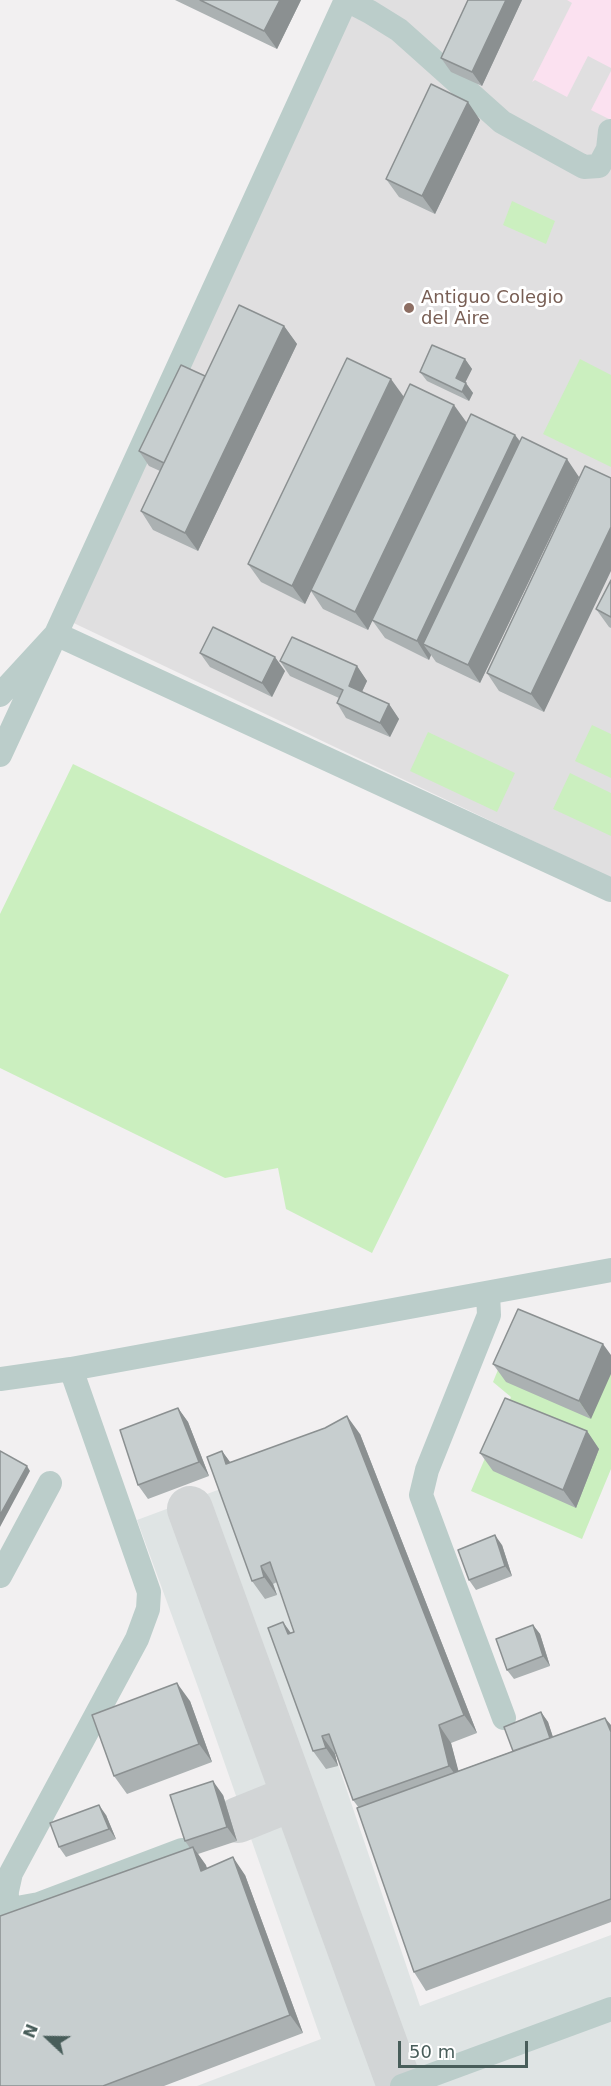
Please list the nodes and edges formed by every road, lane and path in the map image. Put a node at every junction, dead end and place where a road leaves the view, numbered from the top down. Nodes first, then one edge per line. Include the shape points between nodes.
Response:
1 (346, 0) edge
2 (610, 131) edge
3 (56, 634) junction
4 (0, 695) edge
5 (3, 740) edge
6 (611, 890) edge
7 (611, 1270) edge
8 (488, 1293) junction
9 (71, 1369) junction
10 (0, 1379) edge
11 (50, 1483) dead end
12 (0, 1576) edge
13 (504, 1718) dead end
14 (182, 1850) edge
15 (3, 1909) edge
16 (611, 2009) edge
17 (402, 2086) edge

1 - 2 lane via 399,30 502,122 584,167 599,166 608,149
1 - 3 lane
3 - 4 lane
3 - 5 lane
3 - 6 lane
7 - 8 lane
8 - 9 lane
8 - 13 lane via 489,1315 427,1470 421,1495
9 - 10 lane
9 - 15 lane via 149,1592 148,1610 137,1639 11,1873
11 - 12 lane
14 - 15 lane via 39,1904
16 - 17 lane

